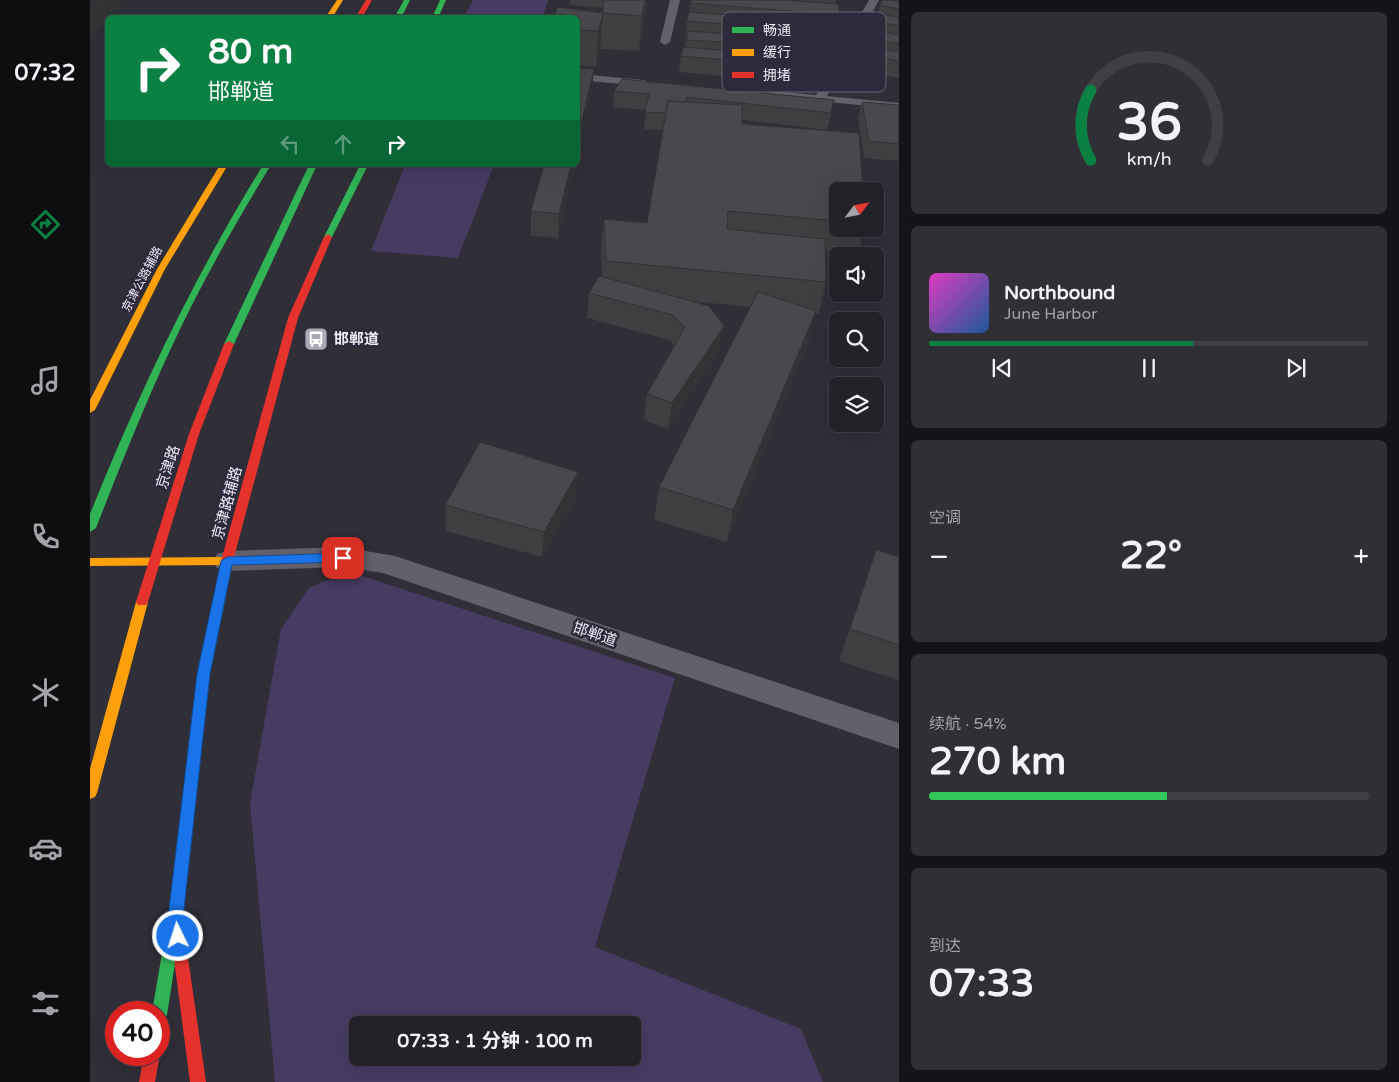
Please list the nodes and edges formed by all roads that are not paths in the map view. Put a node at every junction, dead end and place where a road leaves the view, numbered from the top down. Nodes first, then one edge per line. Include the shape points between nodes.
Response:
1 (340, 0) edge
2 (369, 0) edge
3 (407, 0) edge
4 (443, 0) edge
5 (675, 0) edge
6 (874, 0) edge
7 (867, 12) edge
8 (330, 15) edge
9 (360, 15) edge
10 (399, 15) edge
11 (436, 15) edge
12 (665, 42) dead end
13 (580, 77) edge
14 (655, 84) edge
15 (823, 92) edge
16 (762, 93) edge
17 (820, 98) junction
18 (899, 106) edge
19 (223, 167) edge
20 (266, 167) edge
21 (312, 167) edge
22 (363, 167) edge
23 (90, 410) edge
24 (90, 528) edge
25 (227, 561) junction
26 (90, 562) edge
27 (899, 736) edge
28 (90, 793) edge
29 (175, 918) junction
30 (161, 1001) edge
31 (150, 1066) edge
32 (147, 1082) edge
33 (198, 1082) edge

1 - 8 street
2 - 9 street
3 - 10 street
4 - 11 street
5 - 12 lane
6 - 7 lane
13 - 14 lane
15 - 17 lane
16 - 17 lane
17 - 18 lane
19 - 23 street, 京津公路辅路 via 161,269
20 - 24 street via 176,325
21 - 28 street, 京津路 via 260,272 194,434 142,601
22 - 25 street, 京津路辅路 via 293,318
25 - 26 street
25 - 27 street, 邯郸道 via 343,558 385,562
25 - 29 street, 京津路辅路 via 204,674
29 - 30 street, 京津路辅路
29 - 33 street
31 - 32 street

